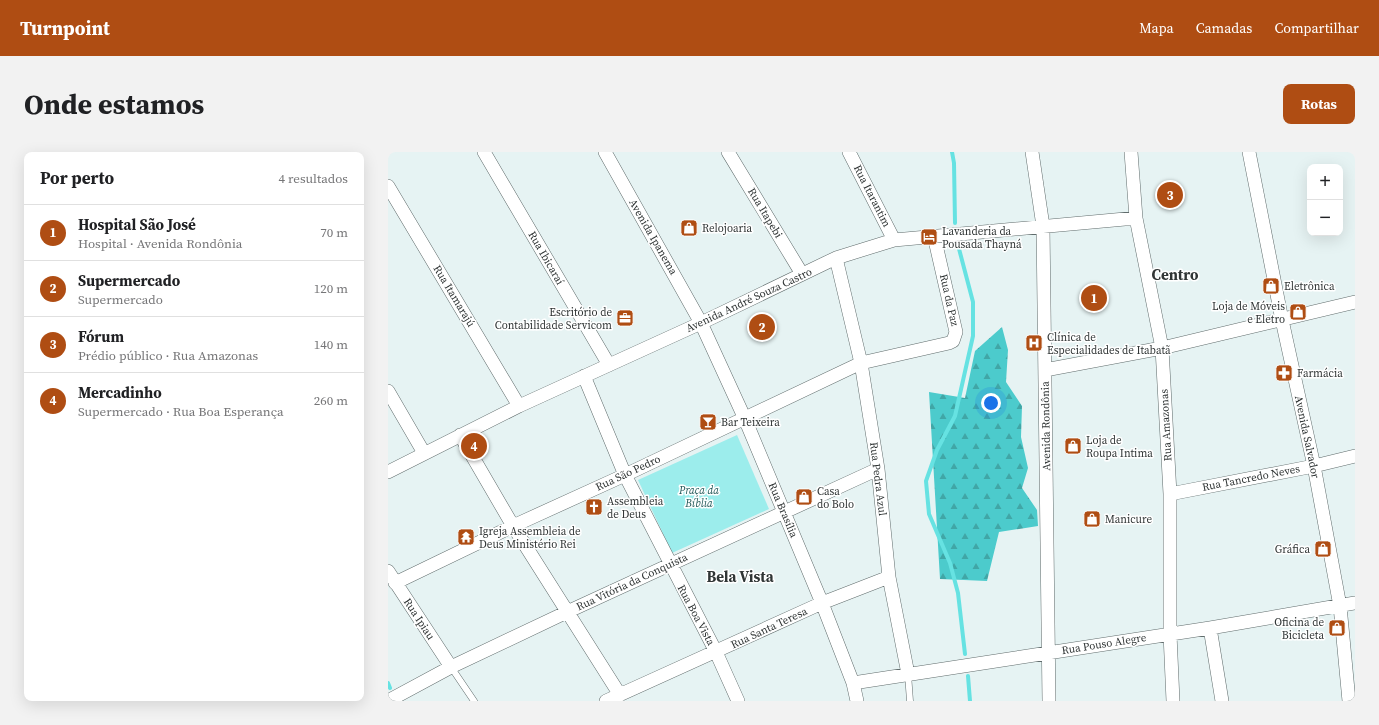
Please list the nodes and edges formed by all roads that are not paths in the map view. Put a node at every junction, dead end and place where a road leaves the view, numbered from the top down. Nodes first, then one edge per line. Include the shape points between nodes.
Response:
1 (484, 152) edge
2 (605, 152) edge
3 (728, 152) edge
4 (849, 152) edge
5 (1032, 152) edge
6 (1131, 152) edge
7 (1249, 152) edge
8 (388, 186) edge
9 (1136, 218) junction
10 (1043, 226) junction
11 (934, 236) junction
12 (894, 240) junction
13 (836, 258) junction
14 (802, 274) junction
15 (1355, 302) edge
16 (1282, 320) junction
17 (701, 323) junction
18 (1162, 348) junction
19 (861, 363) junction
20 (609, 365) junction
21 (1045, 370) junction
22 (584, 376) junction
23 (388, 392) edge
24 (519, 406) junction
25 (745, 419) junction
26 (460, 435) junction
27 (424, 454) junction
28 (1355, 456) edge
29 (1314, 466) junction
30 (878, 469) junction
31 (388, 472) edge
32 (625, 475) junction
33 (1170, 494) junction
34 (783, 512) junction
35 (513, 526) junction
36 (670, 564) junction
37 (388, 571) edge
38 (889, 577) junction
39 (395, 583) junction
40 (822, 603) junction
41 (1355, 603) edge
42 (1340, 606) junction
43 (567, 612) junction
44 (1210, 628) junction
45 (1170, 634) junction
46 (716, 652) junction
47 (1049, 652) junction
48 (451, 667) junction
49 (908, 674) junction
50 (853, 683) junction
51 (620, 695) junction
52 (388, 701) edge
53 (474, 701) edge
54 (606, 701) edge
55 (738, 701) edge
56 (857, 701) edge
57 (910, 701) edge
58 (1049, 701) edge
59 (1173, 701) edge
60 (1222, 701) edge
61 (1349, 701) edge

1 - 20 street, Rua Ibicaraí
2 - 17 street, Avenida Ipanema
3 - 14 street, Rua Itapebi
4 - 12 street, Rua Itarantim
5 - 10 street, Avenida Rondônia
6 - 9 street, Rua Amazonas
7 - 16 street, Avenida Salvador
8 - 24 street, Rua Itamarajú
9 - 10 street, Avenida André Souza Castro
9 - 18 street, Rua Amazonas
10 - 11 street, Avenida André Souza Castro
10 - 21 street, Avenida Rondônia
11 - 12 street, Avenida André Souza Castro
11 - 19 street, Rua da Paz via 956,332 953,341 950,344
12 - 13 street, Avenida André Souza Castro
13 - 14 street, Avenida André Souza Castro
13 - 19 street, Rua Pedra Azul
14 - 17 street, Avenida André Souza Castro
15 - 16 street
16 - 18 street
16 - 29 street, Avenida Salvador
17 - 20 street, Avenida André Souza Castro
17 - 25 street, Rua Brasília
18 - 21 street
18 - 33 street, Rua Amazonas
19 - 25 street, Rua São Pedro
19 - 30 street, Rua Pedra Azul
20 - 22 street, Avenida André Souza Castro
21 - 47 street, Avenida Rondônia
22 - 24 street, Avenida André Souza Castro
22 - 32 street, Rua Boa Vista
23 - 27 street
24 - 26 street, Avenida André Souza Castro
25 - 32 street, Rua São Pedro
25 - 34 street, Rua Brasília
26 - 27 street, Avenida André Souza Castro
26 - 35 street
27 - 31 street, Avenida André Souza Castro
28 - 29 street, Rua Tancredo Neves
29 - 33 street, Rua Tancredo Neves
29 - 42 street, Avenida Salvador
30 - 34 street, Rua Vitória da Conquista
30 - 38 street, Rua Pedra Azul
32 - 35 street, Rua São Pedro
32 - 36 street, Rua Boa Vista
33 - 45 street, Rua Amazonas
34 - 36 street, Rua Vitória da Conquista
34 - 40 street, Rua Brasília
35 - 39 street, Rua São Pedro
35 - 43 street
36 - 43 street, Rua Vitória da Conquista
36 - 46 street, Rua Boa Vista
37 - 39 street, Rua Ipiau
38 - 40 street, Rua Santa Teresa
38 - 49 street, Rua Pedra Azul
39 - 48 street, Rua Ipiau
40 - 46 street, Rua Santa Teresa
40 - 50 street, Rua Brasília
41 - 42 street, Rua Pouso Alegre
42 - 44 street, Rua Pouso Alegre
42 - 61 street, Avenida Salvador
43 - 48 street, Rua Vitória da Conquista
43 - 51 street
44 - 45 street, Rua Pouso Alegre
44 - 60 street
45 - 47 street, Rua Pouso Alegre
45 - 59 street, Rua Amazonas
46 - 51 street, Rua Santa Teresa
46 - 55 street, Rua Boa Vista
47 - 49 street, Rua Pouso Alegre
47 - 58 street, Avenida Rondônia
48 - 52 street, Rua Vitória da Conquista
48 - 53 lane
49 - 50 street, Rua Pouso Alegre
49 - 57 lane, Rua Pedra Azul
50 - 56 street, Rua Brasília
51 - 54 street, Rua Santa Teresa

